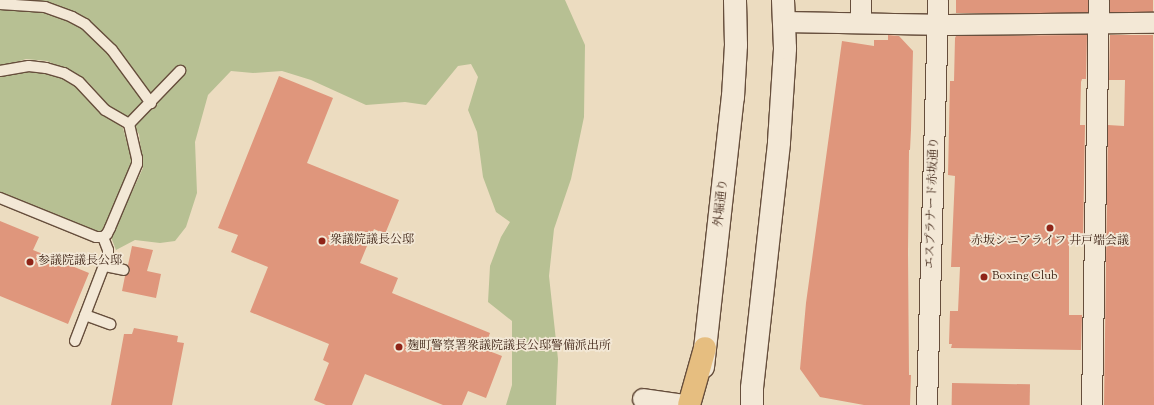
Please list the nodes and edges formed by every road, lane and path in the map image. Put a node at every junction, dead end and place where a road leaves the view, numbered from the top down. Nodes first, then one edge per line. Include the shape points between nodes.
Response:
1 (735, 0) edge
2 (783, 0) edge
3 (861, 0) edge
4 (938, 0) edge
5 (1099, 0) edge
6 (0, 4) edge
7 (784, 22) junction
8 (861, 23) junction
9 (1154, 23) edge
10 (1100, 24) junction
11 (938, 25) junction
12 (0, 71) edge
13 (180, 71) dead end
14 (151, 103) junction
15 (129, 124) junction
16 (0, 198) edge
17 (103, 237) junction
18 (105, 266) junction
19 (124, 270) dead end
20 (85, 315) junction
21 (110, 324) dead end
22 (75, 341) dead end
23 (705, 348) junction
24 (643, 399) dead end
25 (685, 405) edge
26 (689, 405) edge
27 (699, 405) edge
28 (752, 405) edge
29 (927, 405) edge
30 (1092, 405) edge

1 - 23 main road, 外堀通り via 733,97
2 - 7 main road
3 - 8 street
4 - 11 street, エスプラナード赤坂通り
5 - 10 street
6 - 14 lane via 45,7 85,24 112,50
7 - 8 street
7 - 28 main road via 785,48 779,142
8 - 11 street
9 - 10 street
10 - 11 street
10 - 30 street
11 - 29 street, エスプラナード赤坂通り
12 - 15 lane via 29,66 64,73 79,82 106,110
13 - 14 lane
14 - 15 lane
15 - 17 lane via 137,158 136,164 107,234
16 - 17 lane via 96,237
17 - 18 lane via 108,250
18 - 19 lane
18 - 20 lane
20 - 21 lane
20 - 22 lane
23 - 26 highway
23 - 27 main road, 外堀通り
24 - 25 street

